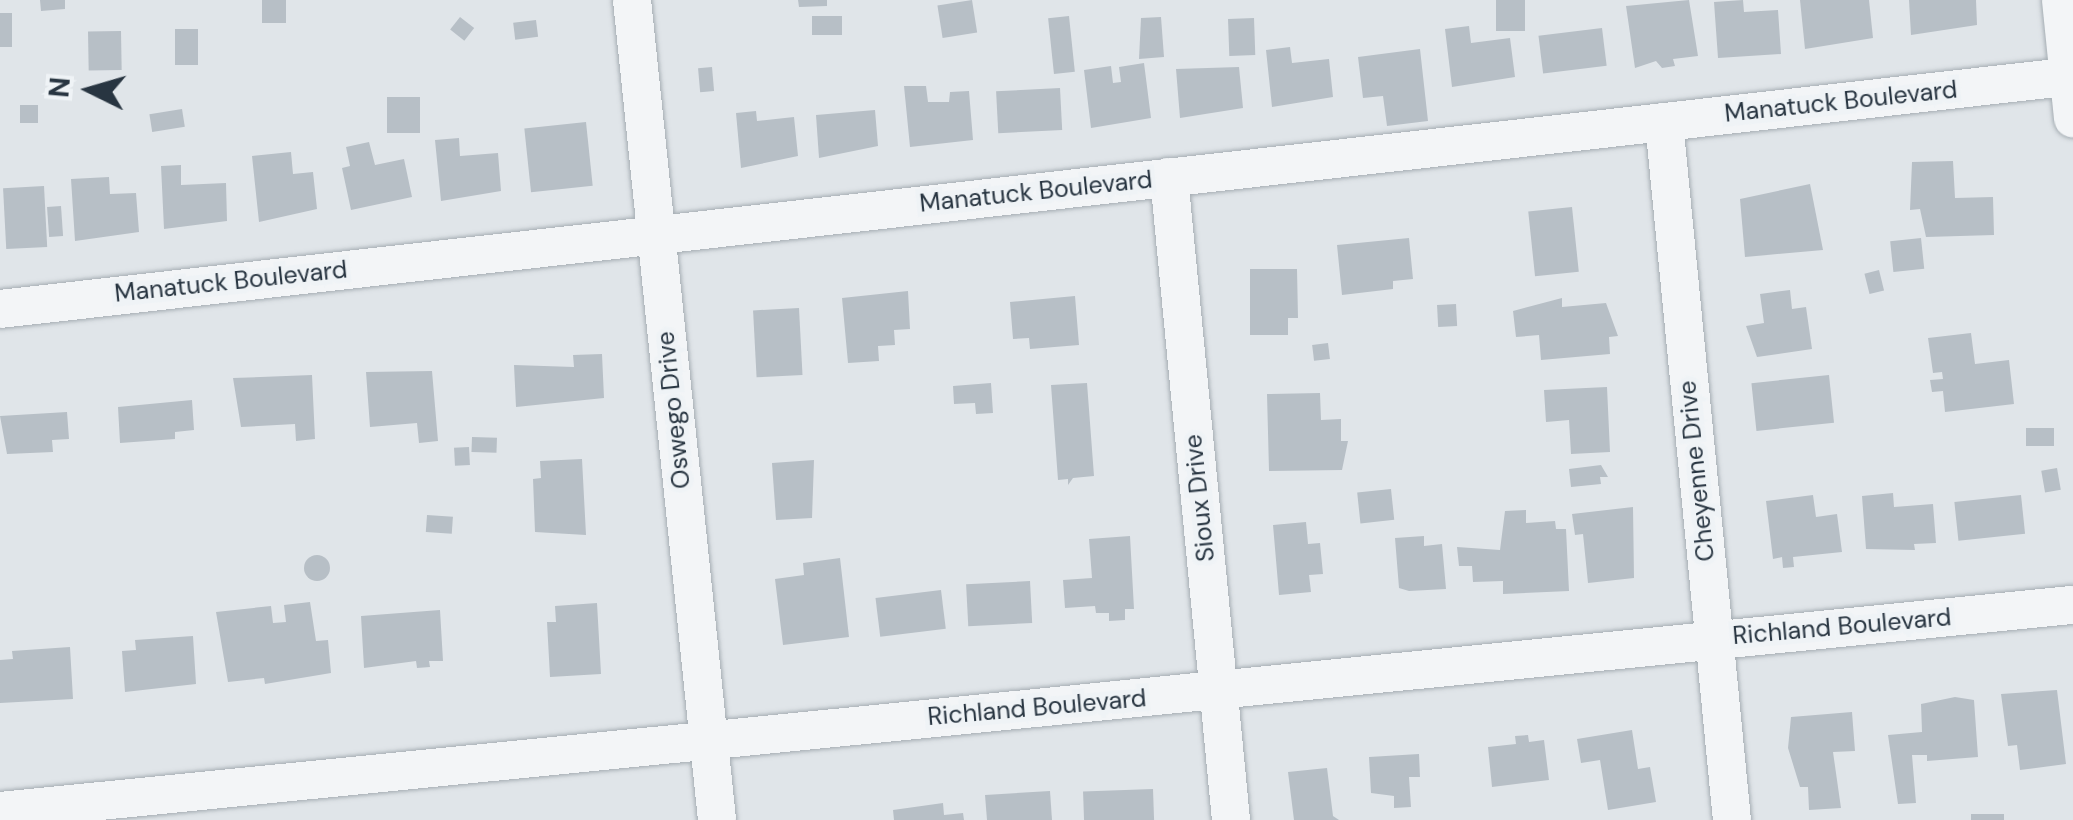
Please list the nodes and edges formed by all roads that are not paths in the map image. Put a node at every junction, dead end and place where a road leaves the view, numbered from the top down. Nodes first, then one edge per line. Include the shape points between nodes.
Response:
1 (632, 0) edge
2 (2061, 0) edge
3 (2071, 76) edge
4 (2073, 118) edge
5 (1664, 122) junction
6 (1168, 177) junction
7 (655, 234) junction
8 (0, 308) edge
9 (2073, 605) edge
10 (1714, 640) junction
11 (1218, 691) junction
12 (709, 739) junction
13 (0, 811) edge
14 (717, 820) edge
15 (1231, 820) edge
16 (1732, 820) edge

1 - 7 street, Oswego Drive
2 - 3 street
3 - 4 street
3 - 5 street, Manatuck Boulevard
5 - 6 street, Manatuck Boulevard
5 - 10 street, Cheyenne Drive
6 - 7 street, Manatuck Boulevard
6 - 11 street, Sioux Drive
7 - 8 street, Manatuck Boulevard
7 - 12 street, Oswego Drive
9 - 10 street, Richland Boulevard
10 - 11 street, Richland Boulevard
10 - 16 street, Cheyenne Drive
11 - 12 street, Richland Boulevard
11 - 15 street, Sioux Drive
12 - 13 street, Richland Boulevard
12 - 14 street, Oswego Drive

